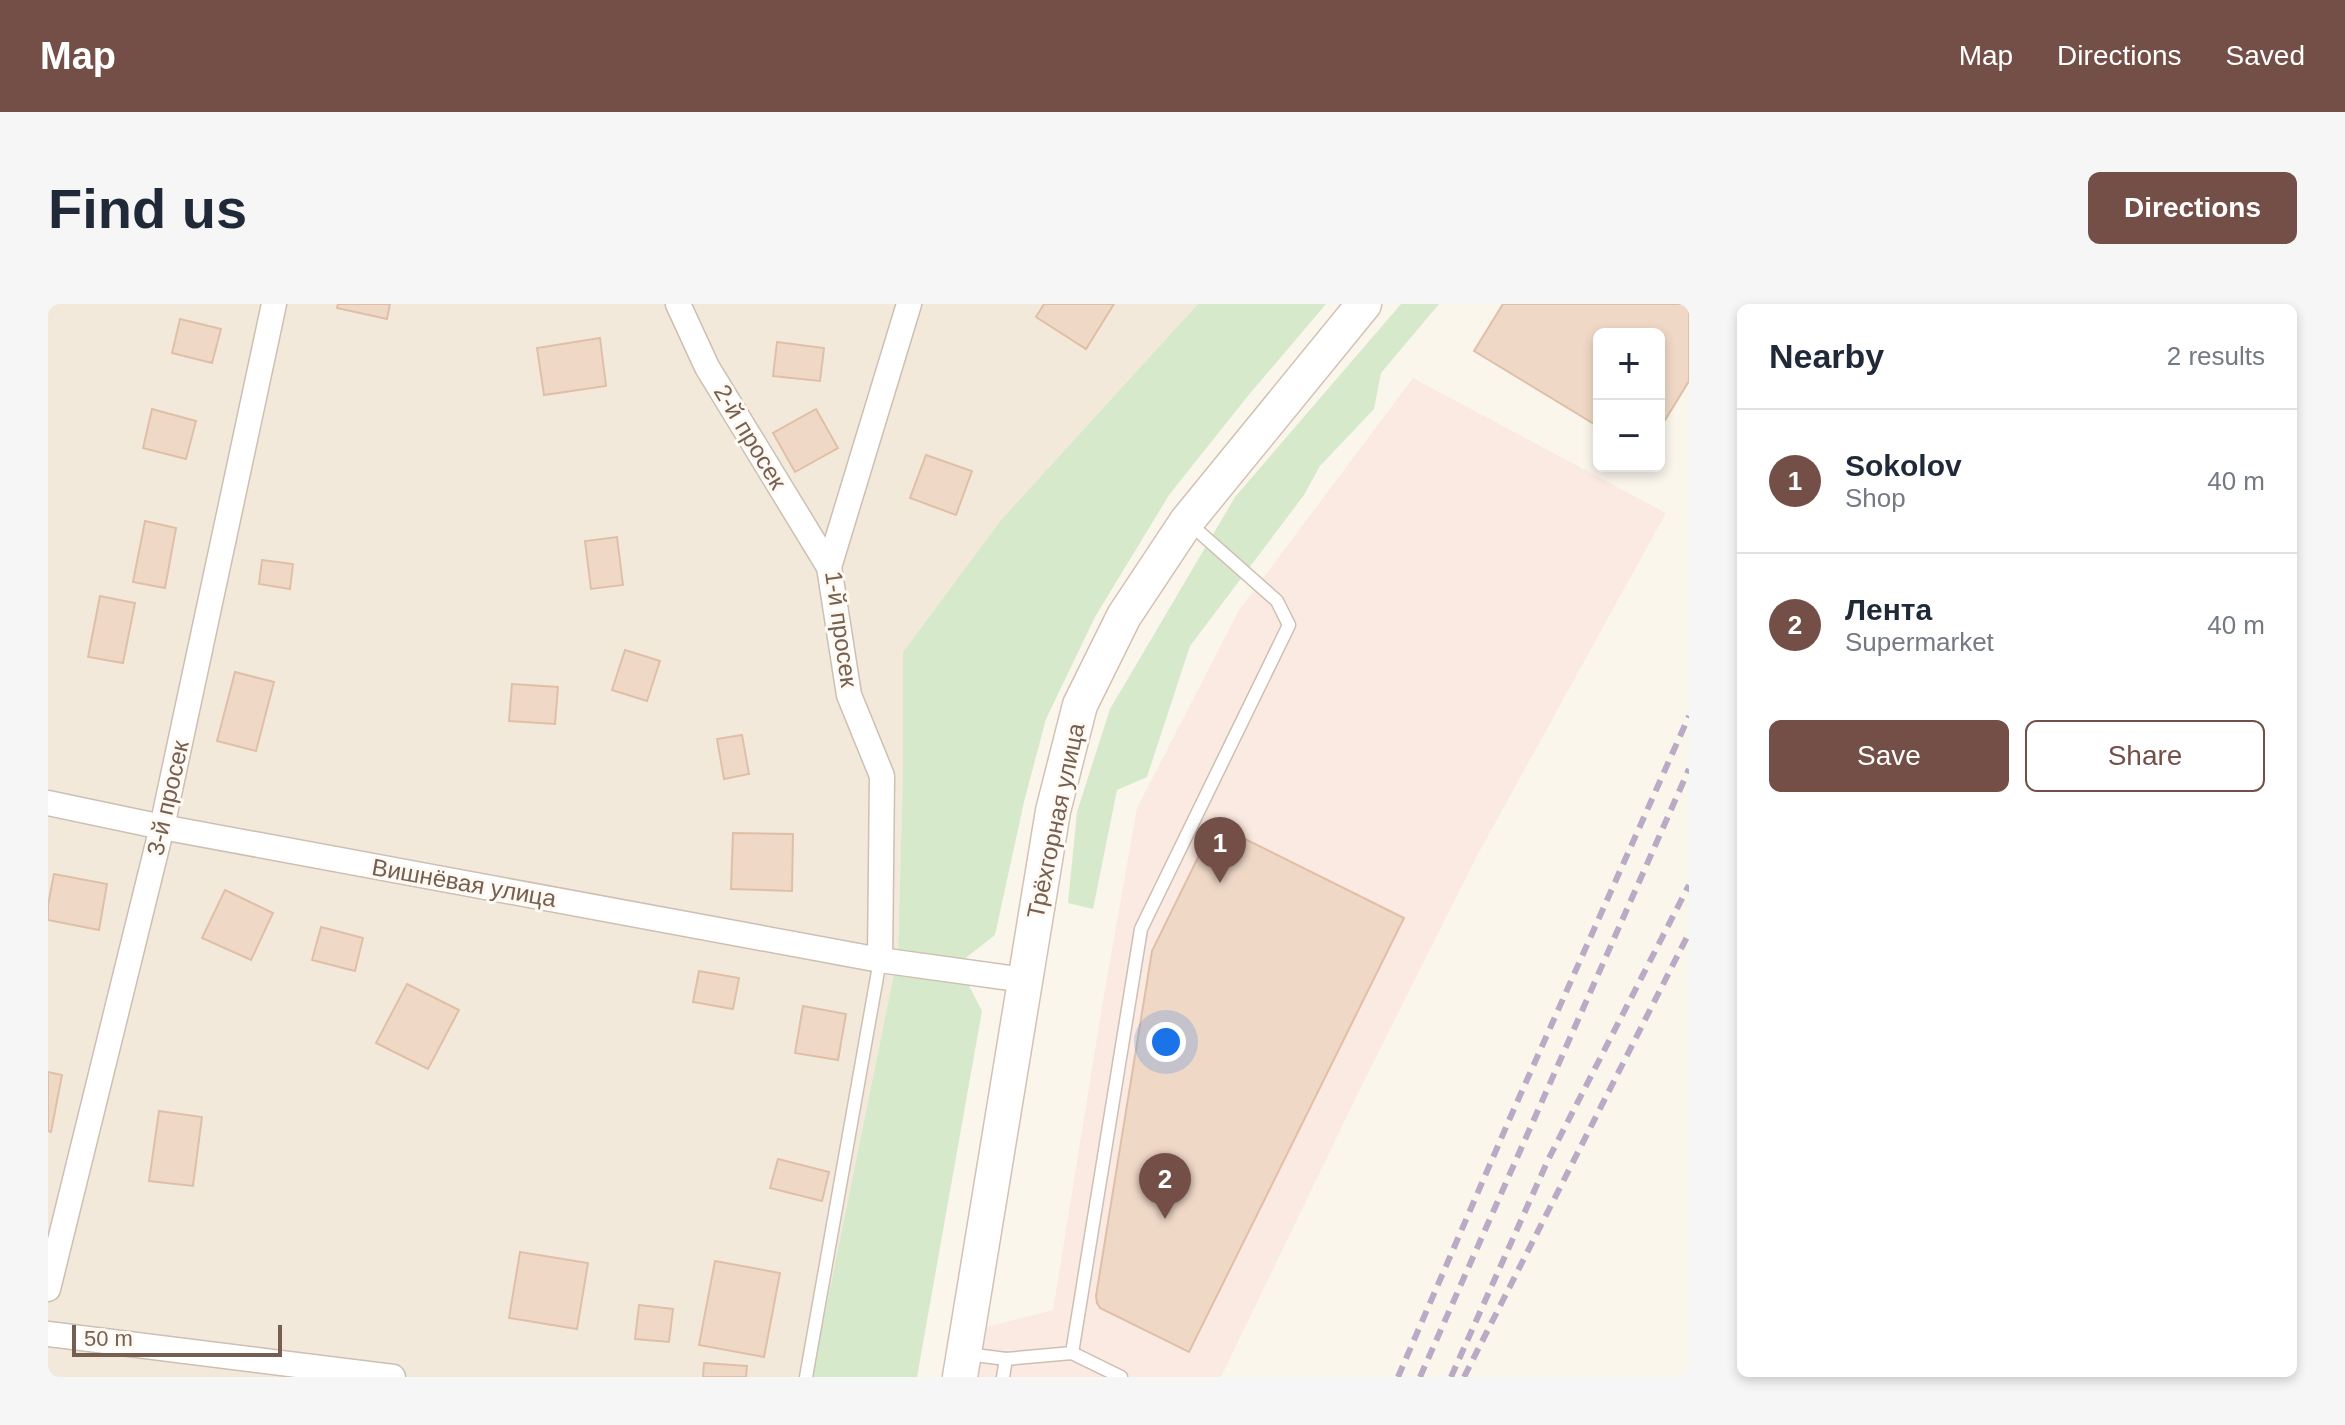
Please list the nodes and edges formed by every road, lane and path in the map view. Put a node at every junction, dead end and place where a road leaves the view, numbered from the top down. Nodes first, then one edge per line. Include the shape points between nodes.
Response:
1 (274, 304) edge
2 (678, 304) edge
3 (909, 304) edge
4 (1364, 304) edge
5 (1187, 521) junction
6 (829, 567) junction
7 (48, 803) edge
8 (162, 827) junction
9 (880, 960) junction
10 (1025, 980) junction
11 (48, 1289) edge
12 (48, 1334) edge
13 (1072, 1353) junction
14 (1006, 1359) junction
15 (962, 1365) edge
16 (393, 1377) edge
17 (806, 1377) edge
18 (1003, 1377) edge
19 (1121, 1377) edge

1 - 8 street, 3-й просек
2 - 6 street, 2-й просек via 707,367
3 - 6 street, 1-й просек
4 - 5 street, Трёхгорная улица
5 - 10 street, Трёхгорная улица via 1124,616 1080,705 1053,811
5 - 13 lane via 1277,601 1289,625 1141,929
6 - 9 street, 1-й просек via 849,695 882,776
7 - 8 street, Вишнёвая улица
8 - 9 street, Вишнёвая улица
8 - 11 street, 3-й просек
9 - 10 street, Вишнёвая улица
9 - 17 lane
10 - 15 street, Трёхгорная улица
12 - 16 street
13 - 14 lane
13 - 19 lane
14 - 15 lane
14 - 18 lane

